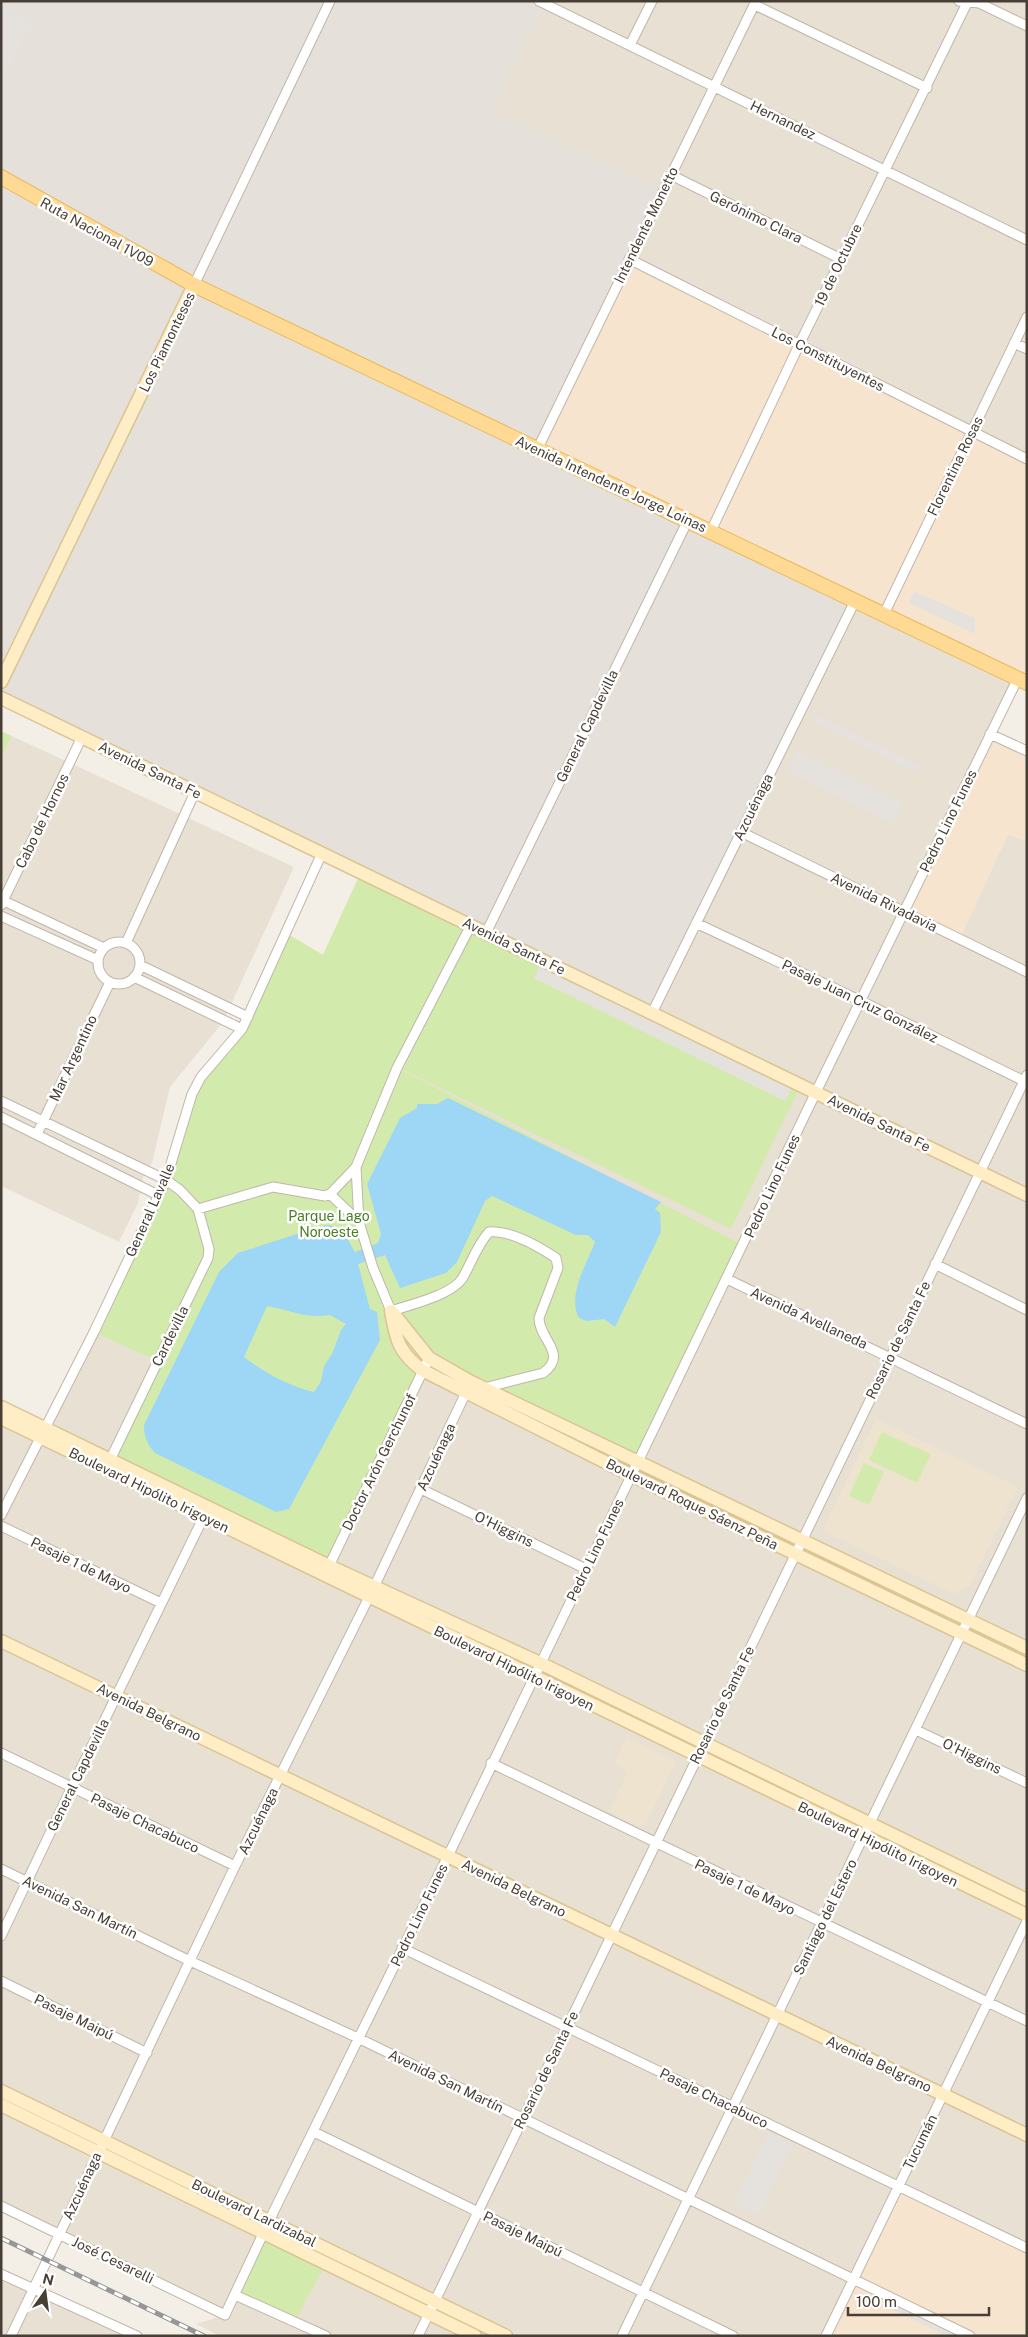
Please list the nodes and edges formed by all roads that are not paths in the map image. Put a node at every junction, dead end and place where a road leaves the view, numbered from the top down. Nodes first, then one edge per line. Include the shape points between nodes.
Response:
1 (330, 1) edge
2 (652, 1) edge
3 (543, 2) edge
4 (965, 2) edge
5 (756, 3) edge
6 (1027, 26) edge
7 (630, 46) junction
8 (714, 87) junction
9 (927, 88) junction
10 (886, 170) junction
11 (671, 175) junction
12 (1, 177) edge
13 (1027, 240) edge
14 (629, 259) junction
15 (841, 259) junction
16 (194, 285) junction
17 (1027, 317) edge
18 (1014, 343) junction
19 (800, 344) junction
20 (1027, 349) edge
21 (971, 432) junction
22 (538, 450) junction
23 (1027, 459) edge
24 (688, 520) junction
25 (711, 531) junction
26 (855, 601) junction
27 (884, 614) junction
28 (1022, 681) edge
29 (1, 682) edge
30 (1, 698) edge
31 (990, 734) junction
32 (82, 737) junction
33 (1027, 751) edge
34 (195, 792) junction
35 (741, 832) junction
36 (322, 853) junction
37 (2, 903) edge
38 (904, 911) junction
39 (1, 916) edge
40 (696, 923) junction
41 (471, 925) junction
42 (486, 933) junction
43 (126, 943) junction
44 (104, 948) junction
45 (98, 960) junction
46 (140, 965) junction
47 (1027, 972) edge
48 (134, 977) junction
49 (110, 982) junction
50 (861, 1001) junction
51 (652, 1013) junction
52 (248, 1016) junction
53 (242, 1029) junction
54 (1025, 1078) edge
55 (816, 1092) junction
56 (1, 1101) edge
57 (1, 1117) edge
58 (43, 1122) junction
59 (37, 1134) junction
60 (356, 1166) junction
61 (980, 1172) junction
62 (166, 1180) junction
63 (330, 1194) junction
64 (158, 1195) junction
65 (1027, 1195) edge
66 (198, 1209) junction
67 (359, 1222) junction
68 (935, 1264) junction
69 (727, 1279) junction
70 (1027, 1310) edge
71 (391, 1311) junction
72 (890, 1357) junction
73 (429, 1358) junction
74 (422, 1370) junction
75 (468, 1388) junction
76 (484, 1388) junction
77 (1, 1407) edge
78 (1, 1418) edge
79 (1027, 1424) edge
80 (42, 1433) junction
81 (110, 1460) junction
82 (638, 1461) junction
83 (631, 1475) junction
84 (421, 1489) junction
85 (1027, 1498) edge
86 (206, 1512) junction
87 (1, 1515) edge
88 (1, 1526) edge
89 (802, 1541) junction
90 (795, 1554) junction
91 (329, 1566) junction
92 (586, 1569) junction
93 (375, 1585) junction
94 (369, 1597) junction
95 (161, 1604) junction
96 (968, 1620) junction
97 (962, 1634) junction
98 (1, 1640) edge
99 (1027, 1648) edge
100 (540, 1663) junction
101 (1027, 1665) edge
102 (533, 1677) junction
103 (116, 1697) junction
104 (916, 1730) junction
105 (704, 1743) junction
106 (1, 1753) edge
107 (697, 1757) junction
108 (491, 1763) junction
109 (280, 1775) junction
110 (1027, 1783) edge
111 (72, 1787) junction
112 (870, 1824) junction
113 (864, 1837) junction
114 (656, 1843) junction
115 (448, 1856) junction
116 (235, 1866) junction
117 (1, 1869) edge
118 (26, 1881) junction
119 (1027, 1900) edge
120 (1027, 1915) edge
121 (1027, 1921) edge
122 (821, 1923) junction
123 (612, 1935) junction
124 (1, 1936) edge
125 (402, 1948) junction
126 (190, 1961) junction
127 (1, 1981) edge
128 (987, 2003) junction
129 (778, 2016) junction
130 (1027, 2022) edge
131 (567, 2027) junction
132 (358, 2038) junction
133 (147, 2053) junction
134 (1, 2091) edge
135 (943, 2094) junction
136 (1, 2105) edge
137 (734, 2107) junction
138 (523, 2119) junction
139 (314, 2132) junction
140 (1027, 2135) edge
141 (104, 2140) junction
142 (98, 2153) junction
143 (898, 2186) junction
144 (688, 2199) junction
145 (1, 2206) edge
146 (478, 2212) junction
147 (269, 2221) junction
148 (264, 2233) junction
149 (60, 2234) junction
150 (1027, 2248) edge
151 (1, 2274) edge
152 (853, 2280) junction
153 (33, 2289) junction
154 (643, 2292) junction
155 (235, 2295) junction
156 (435, 2301) junction
157 (226, 2314) joint
158 (429, 2314) junction
159 (11, 2336) edge
160 (137, 2336) edge
161 (326, 2336) edge
162 (418, 2336) edge
163 (475, 2336) edge
164 (506, 2336) edge
165 (622, 2336) edge
166 (733, 2336) edge
167 (826, 2336) edge
168 (970, 2336) edge

1 - 16 street, Los Piamonteses
2 - 7 street
3 - 7 street, Hernandez
4 - 6 street via 979,3
4 - 9 street, 19 de Octubre
5 - 8 street, Intendente Monetto
5 - 9 street
7 - 8 street, Hernandez
8 - 10 street, Hernandez
8 - 11 street, Intendente Monetto
9 - 10 street, 19 de Octubre
10 - 13 street, Hernandez
10 - 15 street, 19 de Octubre
11 - 14 street, Intendente Monetto
11 - 15 street, Gerónimo Clara
12 - 16 main road, Ruta Nacional 1V09
14 - 19 street, Los Constituyentes
14 - 22 street, Intendente Monetto
15 - 19 street, 19 de Octubre
16 - 22 main road, Avenida Intendente Jorge Loinas
16 - 29 street, Los Piamonteses
17 - 18 street, Florentina Rosas
18 - 20 street
18 - 21 street, Florentina Rosas
19 - 21 street, Los Constituyentes
19 - 25 street, 19 de Octubre
21 - 23 street, Los Constituyentes
21 - 27 street, Florentina Rosas
22 - 24 main road, Avenida Intendente Jorge Loinas
24 - 25 main road, Avenida Intendente Jorge Loinas
24 - 42 street, General Capdevilla
25 - 26 main road, Avenida Intendente Jorge Loinas
26 - 27 main road, Avenida Intendente Jorge Loinas
26 - 35 street, Azcuénaga
27 - 28 main road, Avenida Intendente Jorge Loinas
28 - 31 street, Pedro Lino Funes
30 - 32 street, Avenida Santa Fe
31 - 33 street
31 - 38 street, Pedro Lino Funes
32 - 34 street, Avenida Santa Fe
32 - 37 street, Cabo de Hornos
34 - 36 street, Avenida Santa Fe
34 - 43 street
35 - 38 street, Avenida Rivadavia
35 - 40 street, Azcuénaga
36 - 41 street, Avenida Santa Fe
36 - 52 street, General Lavalle
37 - 44 street
38 - 47 street, Avenida Rivadavia
38 - 50 street, Pedro Lino Funes
39 - 45 street
40 - 50 street, Pasaje Juan Cruz González
40 - 51 street, Azcuénaga
41 - 42 street, Avenida Santa Fe
41 - 60 street via 397,1068
42 - 51 street, Avenida Santa Fe
43 - 44 street via 114,942
43 - 46 street via 135,950
44 - 45 street
45 - 49 street via 100,973
46 - 48 street
46 - 52 street
48 - 49 street via 123,984
48 - 53 street
49 - 58 street, Mar Argentino
50 - 54 street, Pasaje Juan Cruz González
50 - 55 street, Pedro Lino Funes
51 - 55 street, Avenida Santa Fe
52 - 53 street, General Lavalle
53 - 62 street, General Lavalle via 201,1077 192,1094
54 - 61 street, Rosario de Santa Fe
55 - 61 street, Avenida Santa Fe
55 - 69 street, Pedro Lino Funes
56 - 58 street
57 - 59 street
58 - 59 street, Mar Argentino
58 - 62 street
59 - 64 street
60 - 63 street
60 - 67 street, Boulevard Roque Sáenz Peña
61 - 65 street, Avenida Santa Fe
61 - 68 street, Rosario de Santa Fe
62 - 64 street, General Lavalle
62 - 66 street
63 - 66 street via 317,1196 273,1187
63 - 67 street
64 - 80 street, General Lavalle
66 - 81 street, Cardevilla via 209,1249 208,1258
67 - 71 street, Boulevard Roque Sáenz Peña
68 - 70 street
68 - 72 street, Rosario de Santa Fe
69 - 72 street, Avenida Avellaneda
69 - 82 street, Pedro Lino Funes
71 - 73 street, Boulevard Roque Sáenz Peña
71 - 74 street, Boulevard Roque Sáenz Peña via 396,1342 408,1360
71 - 76 street via 455,1288 489,1232 500,1231 556,1258 558,1268 539,1318 539,1327 552,1347 554,1357 549,1368 543,1373
72 - 79 street, Avenida Avellaneda
72 - 89 street, Rosario de Santa Fe
73 - 74 street, Doctor Arón Gerchunof
73 - 75 street, Boulevard Roque Sáenz Peña
74 - 75 street, Boulevard Roque Sáenz Peña
74 - 91 street, Doctor Arón Gerchunof
75 - 76 street, Boulevard Roque Sáenz Peña
75 - 83 street, Boulevard Roque Sáenz Peña
75 - 84 street, Azcuénaga
76 - 82 street, Boulevard Roque Sáenz Peña
77 - 80 street, Boulevard Hipólito Irigoyen
78 - 80 street, Boulevard Hipólito Irigoyen
80 - 81 street, Boulevard Hipólito Irigoyen
80 - 86 street, Boulevard Hipólito Irigoyen
80 - 87 street, General Lavalle
81 - 86 street, Boulevard Hipólito Irigoyen
82 - 83 street, Pedro Lino Funes
82 - 89 street, Boulevard Roque Sáenz Peña
83 - 90 street, Boulevard Roque Sáenz Peña
83 - 92 street, Pedro Lino Funes
84 - 92 street, O'Higgins
84 - 93 street, Azcuénaga
85 - 96 street, Santiago del Estero
86 - 91 street, Boulevard Hipólito Irigoyen
86 - 94 street, Boulevard Hipólito Irigoyen
86 - 95 street, General Capdevilla
88 - 95 street, Pasaje 1 de Mayo
89 - 90 street, Rosario de Santa Fe
89 - 96 street, Boulevard Roque Sáenz Peña
90 - 97 street, Boulevard Roque Sáenz Peña
90 - 105 street, Rosario de Santa Fe
91 - 93 street, Boulevard Hipólito Irigoyen
92 - 100 street, Pedro Lino Funes
93 - 94 street, Azcuénaga
93 - 100 street, Boulevard Hipólito Irigoyen
94 - 102 street, Boulevard Hipólito Irigoyen
94 - 109 street, Azcuénaga
95 - 103 street, General Capdevilla
96 - 97 street, Santiago del Estero
96 - 99 street, Boulevard Roque Sáenz Peña
97 - 101 street, Boulevard Roque Sáenz Peña
97 - 104 street, Santiago del Estero
98 - 103 street, Avenida Belgrano
100 - 102 street, Pedro Lino Funes
100 - 105 street, Boulevard Hipólito Irigoyen
102 - 107 street, Boulevard Hipólito Irigoyen
102 - 108 street, Pedro Lino Funes
103 - 109 street, Avenida Belgrano
103 - 111 street, General Capdevilla
104 - 110 street, O'Higgins
104 - 112 street, Santiago del Estero
105 - 107 street, Rosario de Santa Fe
105 - 112 street, Boulevard Hipólito Irigoyen
106 - 111 street, Pasaje Chacabuco
107 - 113 street, Boulevard Hipólito Irigoyen
107 - 114 street, Rosario de Santa Fe
108 - 114 street, Pasaje 1 de Mayo
108 - 115 street, Pedro Lino Funes
109 - 115 street, Avenida Belgrano
109 - 116 street, Azcuénaga
111 - 116 street, Pasaje Chacabuco
111 - 118 street, General Capdevilla
112 - 113 street, Santiago del Estero
112 - 119 street, Boulevard Hipólito Irigoyen
113 - 120 street, Boulevard Hipólito Irigoyen
113 - 122 street, Santiago del Estero
114 - 122 street, Pasaje 1 de Mayo
114 - 123 street, Rosario de Santa Fe
115 - 123 street, Avenida Belgrano
115 - 125 street, Pedro Lino Funes
116 - 126 street, Azcuénaga
117 - 118 street, Avenida San Martín
118 - 124 street, General Capdevilla
118 - 126 street, Avenida San Martín
121 - 128 street, Tucumán
122 - 128 street, Pasaje 1 de Mayo
122 - 129 street, Santiago del Estero
123 - 129 street, Avenida Belgrano
123 - 131 street, Rosario de Santa Fe
125 - 131 street, Pasaje Chacabuco
125 - 132 street, Pedro Lino Funes
126 - 132 street, Avenida San Martín
126 - 133 street, Azcuénaga
127 - 133 street, Pasaje Maipú
128 - 130 street, Pasaje 1 de Mayo
128 - 135 street, Tucumán
129 - 135 street, Avenida Belgrano
129 - 137 street, Santiago del Estero
131 - 137 street, Pasaje Chacabuco
131 - 138 street, Rosario de Santa Fe
132 - 138 street, Avenida San Martín
132 - 139 street, Pedro Lino Funes
133 - 141 street, Azcuénaga
134 - 141 street, Boulevard Lardizabal
135 - 140 street, Avenida Belgrano
135 - 143 street, Tucumán
136 - 142 street, Boulevard Lardizabal
137 - 143 street, Pasaje Chacabuco
137 - 144 street, Santiago del Estero
138 - 144 street, Avenida San Martín
138 - 146 street, Rosario de Santa Fe
139 - 146 street, Pasaje Maipú
139 - 147 street, Pedro Lino Funes
141 - 142 street, Azcuénaga
141 - 147 street, Boulevard Lardizabal
142 - 148 street, Boulevard Lardizabal
142 - 149 street, Azcuénaga
143 - 150 street, Pasaje Chacabuco
143 - 152 street, Tucumán
144 - 152 street, Avenida San Martín
144 - 154 street, Santiago del Estero
145 - 149 street, José Cesarelli
146 - 154 street, Pasaje Maipú
146 - 156 street, Rosario de Santa Fe
147 - 148 street, Pedro Lino Funes
147 - 156 street, Boulevard Lardizabal
148 - 155 street, Pedro Lino Funes
148 - 158 street, Boulevard Lardizabal
149 - 153 street, Azcuénaga
149 - 157 street, José Cesarelli
151 - 153 street
152 - 167 street, Tucumán
152 - 168 street, Avenida San Martín
153 - 159 street, Azcuénaga
153 - 160 street
154 - 165 street, Santiago del Estero
154 - 166 street, Pasaje Maipú
155 - 157 street, Pedro Lino Funes
155 - 161 street
156 - 158 street, Rosario de Santa Fe
156 - 164 street, Boulevard Lardizabal
158 - 162 street, Rosario de Santa Fe
158 - 163 street, Boulevard Lardizabal

